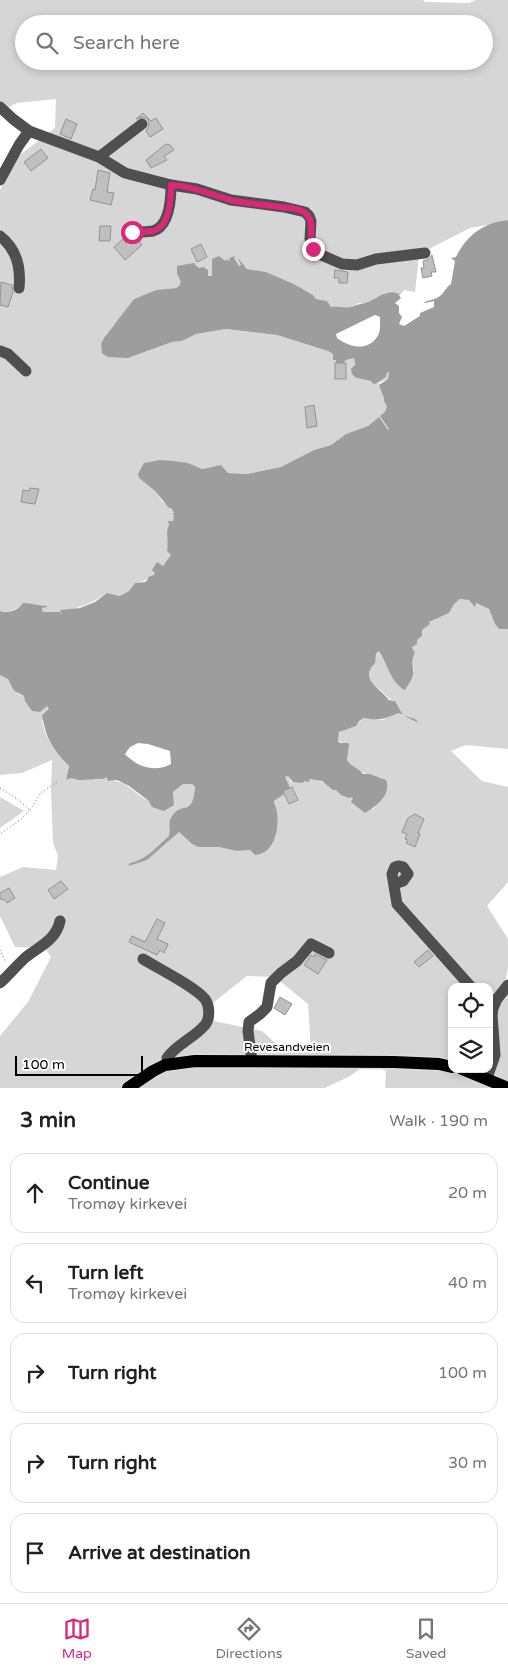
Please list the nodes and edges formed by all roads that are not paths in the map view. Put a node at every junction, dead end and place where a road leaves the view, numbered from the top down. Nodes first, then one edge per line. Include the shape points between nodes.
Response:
1 (0, 107) edge
2 (142, 124) dead end
3 (29, 130) junction
4 (99, 157) junction
5 (0, 180) edge
6 (171, 185) junction
7 (132, 232) dead end
8 (0, 236) edge
9 (426, 253) dead end
10 (19, 288) dead end
11 (0, 351) edge
12 (26, 371) dead end
13 (394, 884) dead end
14 (60, 920) dead end
15 (329, 953) dead end
16 (143, 958) dead end
17 (0, 983) edge
18 (467, 983) edge
19 (508, 985) edge
20 (493, 1004) edge
21 (493, 1028) edge
22 (252, 1061) junction
23 (168, 1064) junction
24 (448, 1066) edge
25 (473, 1073) edge
26 (487, 1078) junction
27 (128, 1088) edge
28 (508, 1088) edge

1 - 3 street
2 - 4 street
3 - 4 street
3 - 5 street
4 - 6 street via 125,173
6 - 7 street via 170,207 160,227 154,231
6 - 9 street via 198,189 231,200 304,212 311,221 313,249 342,264 357,265 376,259
8 - 10 street via 12,248 18,262
11 - 12 street
13 - 18 street via 397,904
14 - 17 street via 54,936
15 - 22 street via 312,944 271,983 266,1007 249,1022
16 - 23 street via 198,992 208,1004 207,1023 172,1051 167,1058
19 - 20 street
21 - 26 street via 495,1055
22 - 23 main road, Revesandveien
22 - 24 main road, Revesandveien via 394,1062
23 - 27 main road, Revesandveien
25 - 26 main road
26 - 28 main road

